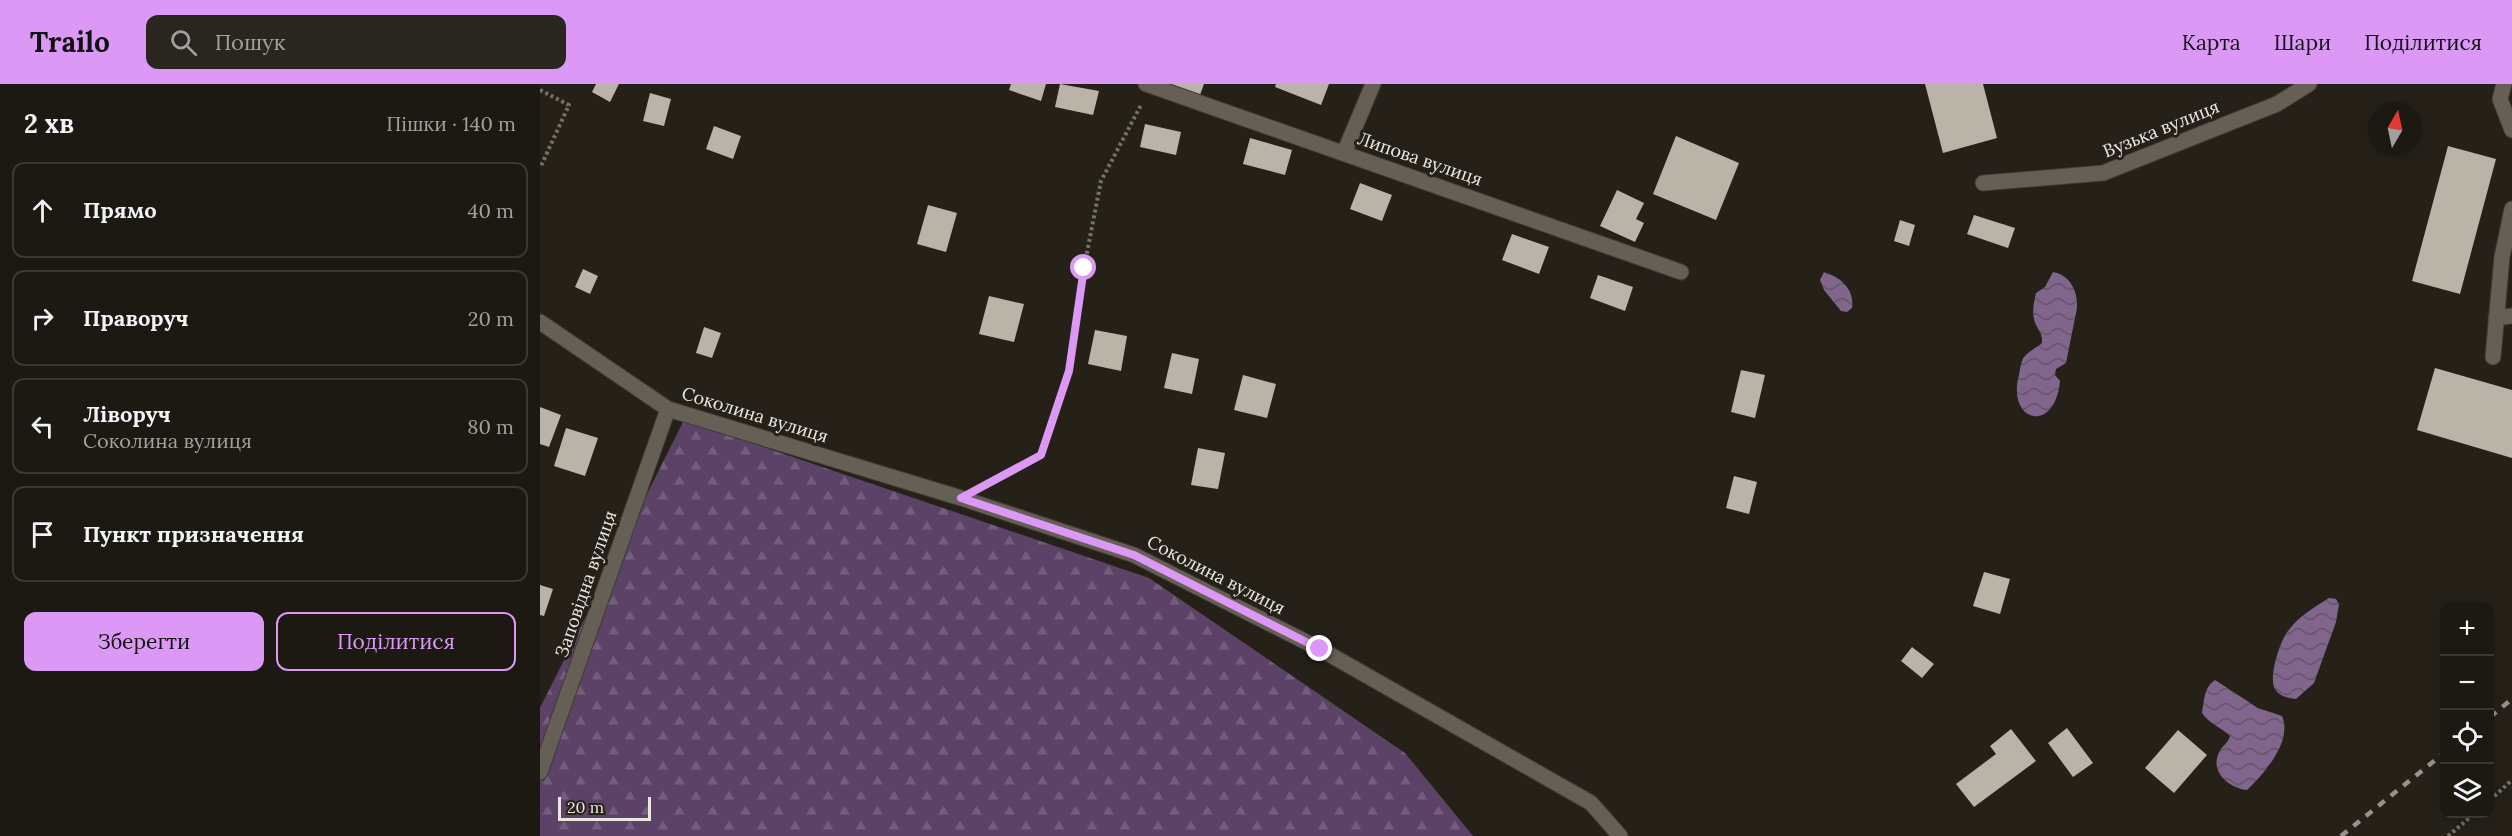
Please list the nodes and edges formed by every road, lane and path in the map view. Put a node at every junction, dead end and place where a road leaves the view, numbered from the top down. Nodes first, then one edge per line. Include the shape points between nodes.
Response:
1 (1373, 84) edge
2 (2308, 84) edge
3 (2504, 84) edge
4 (1149, 85) edge
5 (540, 90) edge
6 (2512, 130) edge
7 (1344, 153) junction
8 (540, 168) edge
9 (1983, 183) dead end
10 (2512, 209) edge
11 (1681, 272) dead end
12 (2512, 316) edge
13 (2496, 318) junction
14 (540, 322) edge
15 (2493, 357) dead end
16 (668, 409) junction
17 (961, 498) junction
18 (546, 739) edge
19 (540, 772) edge
20 (2512, 780) edge
21 (2494, 796) edge
22 (2468, 818) edge
23 (1620, 836) edge
24 (2448, 836) edge

1 - 7 street
2 - 9 street, Вузька вулиця via 2277,104 2103,173
3 - 6 street via 2500,99
4 - 7 street, Липова вулиця
4 - 17 path via 1101,181 1069,371 1041,455
5 - 8 path via 569,105
7 - 11 street, Липова вулиця
10 - 13 street
12 - 13 street
13 - 15 street
14 - 16 street, Соколина вулиця
16 - 17 street, Соколина вулиця
16 - 18 street, Заповідна вулиця
17 - 23 street, Соколина вулиця via 1134,555 1320,649 1591,803
18 - 19 street, Заповідна вулиця
20 - 21 path
22 - 24 path

